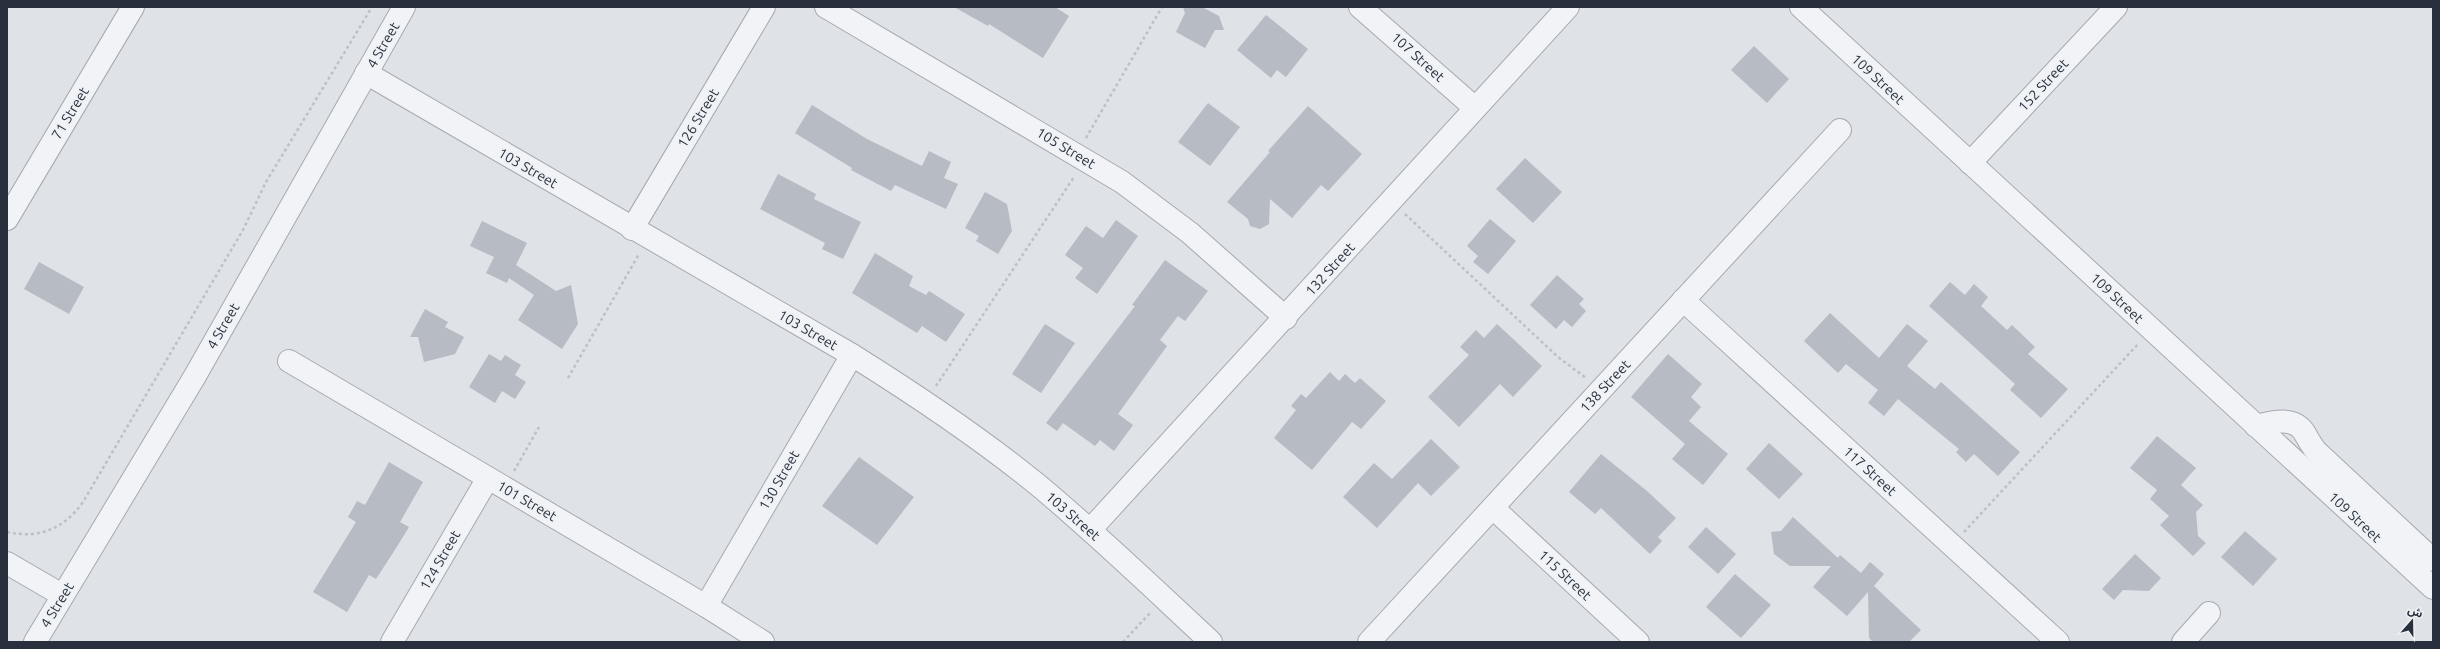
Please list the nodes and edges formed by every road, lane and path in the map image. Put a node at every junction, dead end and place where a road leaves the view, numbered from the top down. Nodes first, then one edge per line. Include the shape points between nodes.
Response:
1 (133, 7) edge
2 (372, 7) edge
3 (404, 7) edge
4 (764, 7) edge
5 (826, 7) edge
6 (1162, 7) edge
7 (1360, 7) edge
8 (1568, 7) edge
9 (1801, 7) edge
10 (2116, 7) edge
11 (366, 73) junction
12 (1475, 108) junction
13 (1840, 130) dead end
14 (1081, 157) junction
15 (1970, 163) junction
16 (1392, 201) junction
17 (7, 219) edge
18 (640, 233) junction
19 (1683, 300) junction
20 (1286, 318) junction
21 (2152, 330) junction
22 (852, 355) junction
23 (290, 361) dead end
24 (568, 378) dead end
25 (1600, 391) junction
26 (926, 402) junction
27 (2256, 426) junction
28 (539, 427) dead end
29 (496, 483) junction
30 (1493, 508) junction
31 (1090, 530) junction
32 (7, 532) edge
33 (1952, 546) junction
34 (2433, 560) edge
35 (7, 563) edge
36 (2433, 588) edge
37 (62, 595) junction
38 (1164, 598) junction
39 (706, 606) junction
40 (2209, 613) dead end
41 (35, 642) edge
42 (392, 642) edge
43 (763, 642) edge
44 (1123, 642) edge
45 (1211, 642) edge
46 (1369, 642) edge
47 (1638, 642) edge
48 (2058, 642) edge
49 (2183, 642) edge

1 - 17 street, 71 Street
2 - 32 path via 266,182 243,230 83,502 63,524 50,531 35,535
3 - 11 street, 4 Street
4 - 18 street, 126 Street
5 - 14 street, 105 Street
6 - 14 path
7 - 12 street, 107 Street
8 - 12 street, 132 Street
9 - 15 street, 109 Street
10 - 15 street, 152 Street
11 - 18 street, 103 Street
11 - 37 street, 4 Street via 195,376
12 - 16 street, 132 Street
13 - 19 street, 138 Street
14 - 20 street, 105 Street via 1157,206
14 - 26 path
15 - 21 street, 109 Street
16 - 20 street, 132 Street
16 - 25 path via 1555,354 1577,369
18 - 22 street, 103 Street
18 - 24 path
19 - 25 street, 138 Street
19 - 33 street, 117 Street
20 - 31 street, 132 Street
21 - 27 street, 109 Street
21 - 33 path
22 - 26 street, 103 Street
22 - 39 street, 130 Street
23 - 29 street, 101 Street
25 - 30 street, 138 Street
26 - 31 street, 103 Street via 1001,456
27 - 34 street via 2281,422 2296,425 2316,451
27 - 36 street, 109 Street
28 - 29 path
29 - 39 street, 101 Street
29 - 42 street, 124 Street
30 - 46 street, 138 Street
30 - 47 street, 115 Street
31 - 38 street, 103 Street
33 - 48 street, 117 Street
35 - 37 street
37 - 41 street, 4 Street
38 - 44 path
38 - 45 street, 103 Street
39 - 43 street, 101 Street
40 - 49 street

